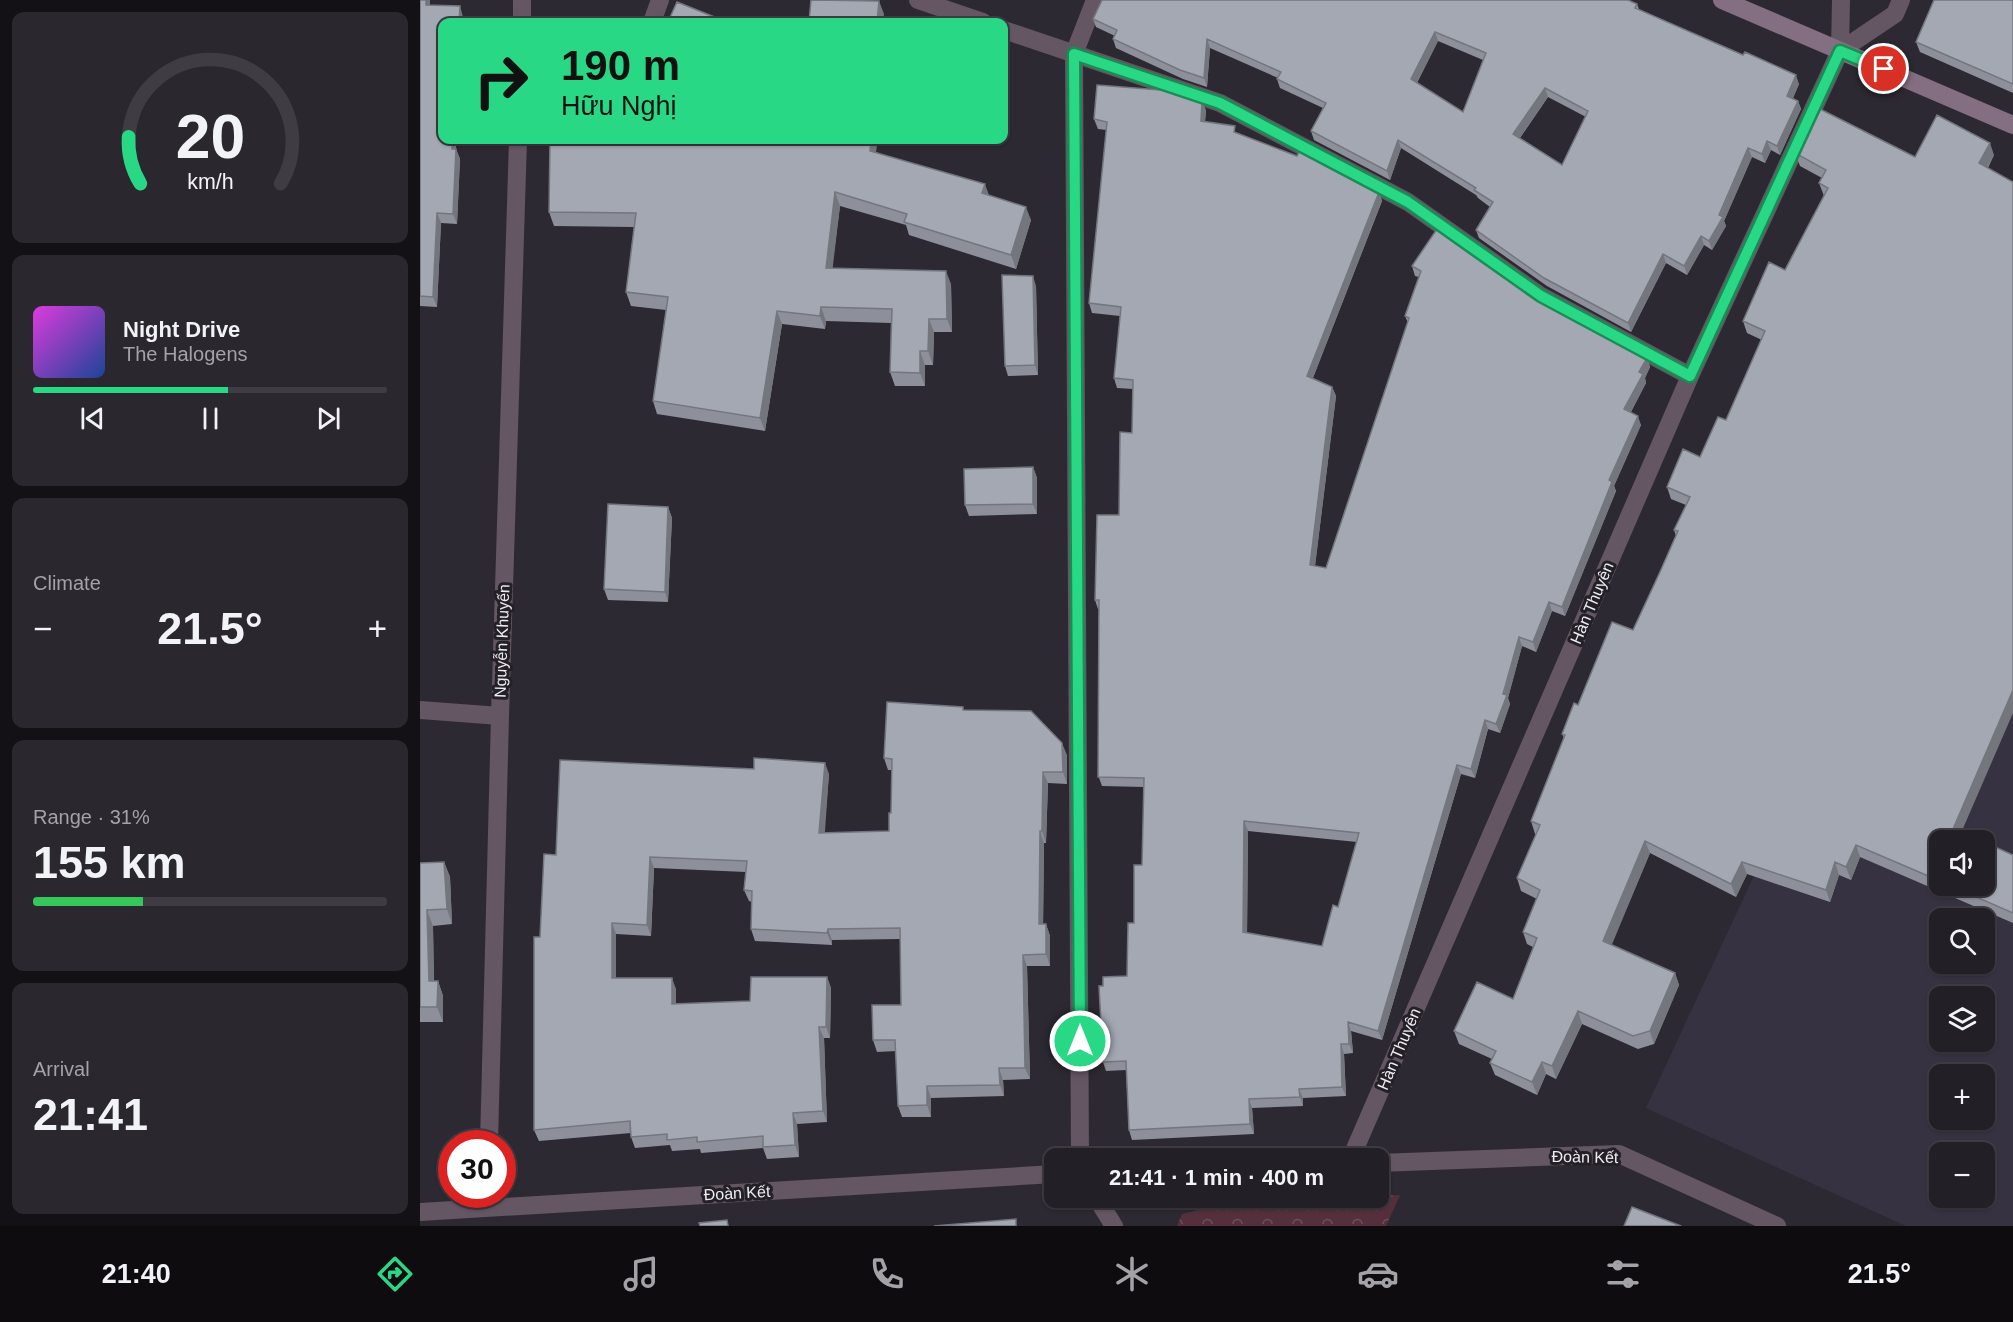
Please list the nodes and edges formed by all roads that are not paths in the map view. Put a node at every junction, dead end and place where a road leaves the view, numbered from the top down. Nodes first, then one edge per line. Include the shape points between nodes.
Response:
1 (522, 0) edge
2 (660, 0) edge
3 (918, 0) edge
4 (1095, 0) edge
5 (1722, 0) edge
6 (1841, 0) edge
7 (1901, 0) edge
8 (522, 18) edge
9 (653, 18) edge
10 (971, 18) edge
11 (1008, 31) edge
12 (1840, 51) junction
13 (1074, 54) junction
14 (2013, 125) edge
15 (518, 144) edge
16 (1690, 376) junction
17 (420, 710) edge
18 (500, 716) junction
19 (489, 1130) edge
20 (1080, 1148) edge
21 (1355, 1148) edge
22 (1389, 1163) edge
23 (1044, 1174) edge
24 (516, 1200) edge
25 (445, 1208) edge
26 (1103, 1208) edge
27 (420, 1212) edge
28 (1114, 1226) edge
29 (1777, 1226) edge

1 - 8 street
2 - 9 street
3 - 10 street
4 - 13 street
5 - 12 street
6 - 12 street, Hàn Thuyên
7 - 12 street via 1895,14
11 - 13 street
12 - 14 street
12 - 16 street, Hàn Thuyên
13 - 16 street via 1230,108 1408,202 1541,296
13 - 20 street
15 - 18 street, Nguyễn Khuyến
16 - 21 street, Hàn Thuyên
17 - 18 street
18 - 19 street, Nguyễn Khuyến
22 - 29 street, Đoàn Kết via 1618,1155
23 - 24 street, Đoàn Kết
25 - 27 street, Đoàn Kết
26 - 28 street

